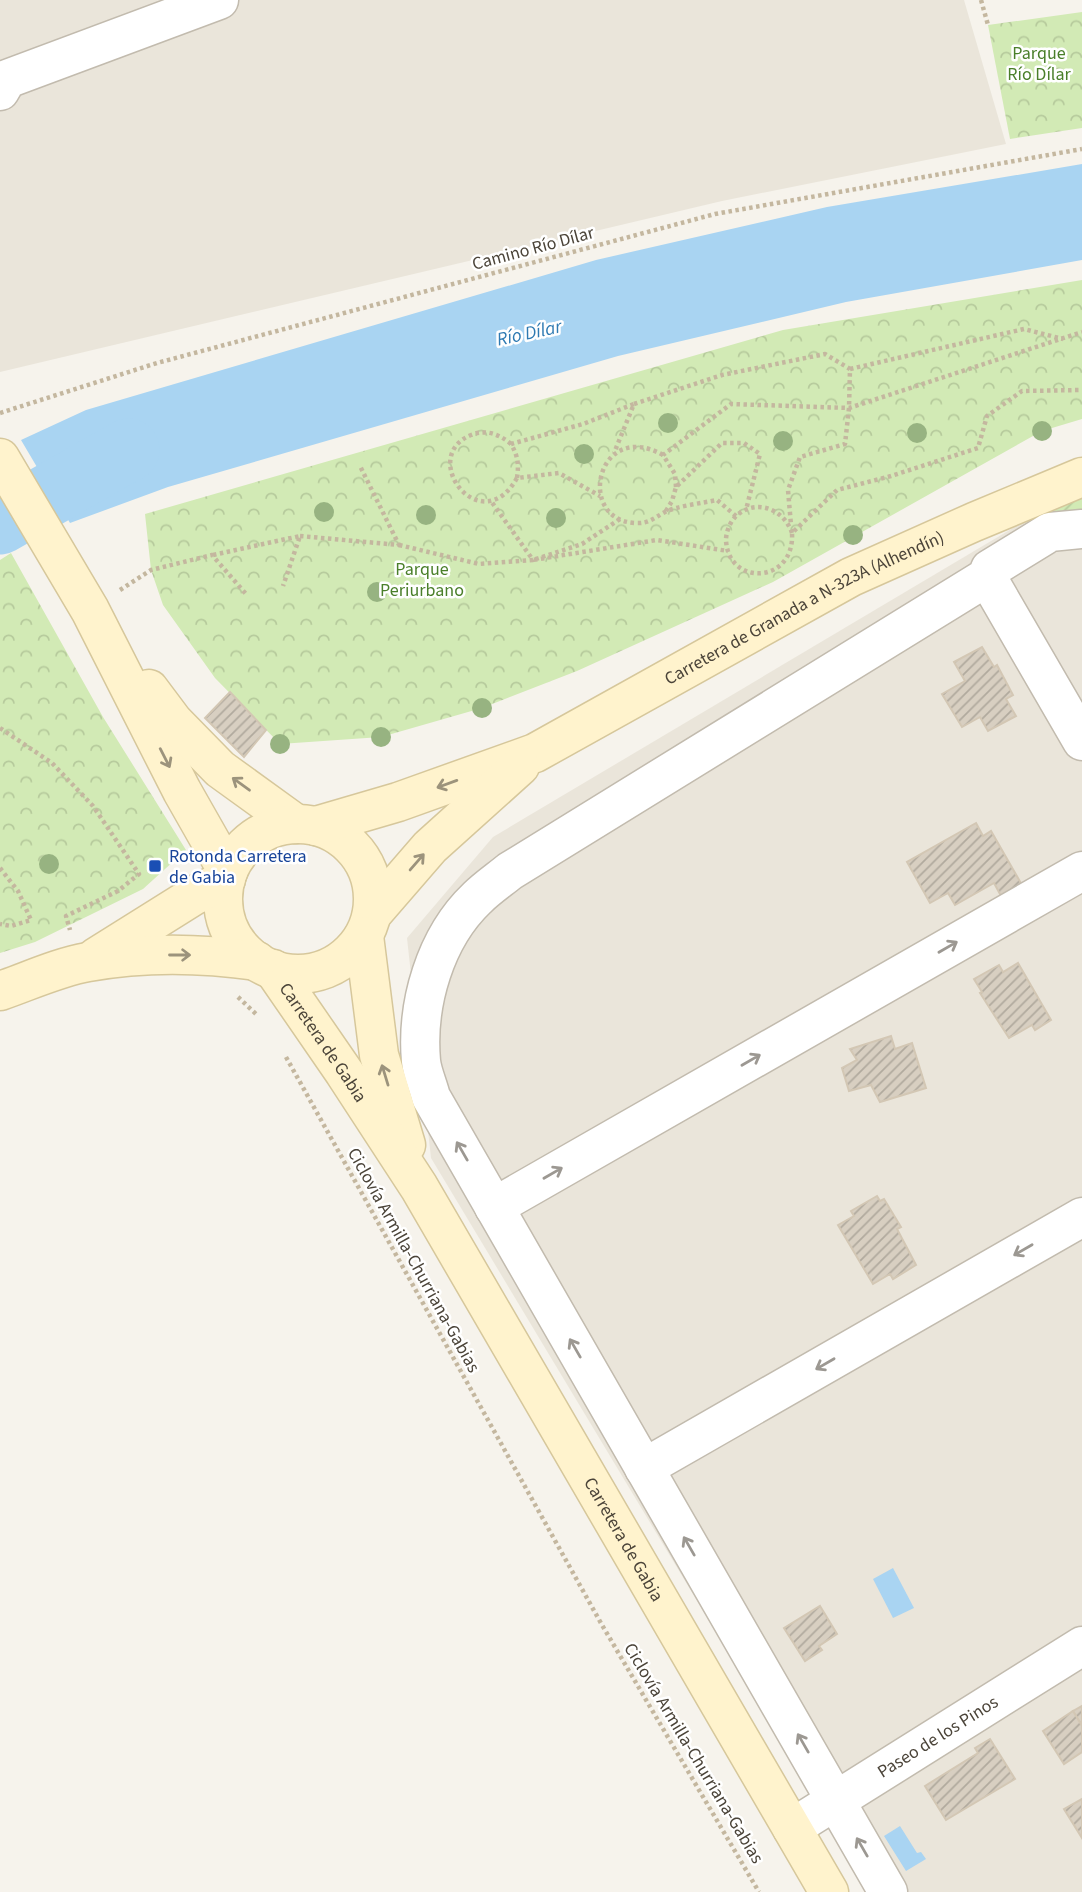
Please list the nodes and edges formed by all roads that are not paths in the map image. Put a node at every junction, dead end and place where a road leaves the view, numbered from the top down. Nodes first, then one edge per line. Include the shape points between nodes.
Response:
1 (219, 0) edge
2 (0, 90) edge
3 (0, 458) edge
4 (1082, 477) edge
5 (1082, 529) edge
6 (987, 577) junction
7 (90, 610) junction
8 (1082, 741) edge
9 (535, 753) junction
10 (306, 825) junction
11 (1082, 871) edge
12 (227, 875) junction
13 (368, 925) junction
14 (84, 963) junction
15 (265, 965) junction
16 (0, 991) edge
17 (419, 1187) junction
18 (494, 1207) junction
19 (1082, 1216) edge
20 (644, 1468) junction
21 (1082, 1646) edge
22 (837, 1802) junction
23 (792, 1828) junction
24 (829, 1892) edge
25 (888, 1892) edge

1 - 2 street via 7,79
3 - 7 main road
4 - 9 main road, Carretera de Granada a N-323A (Alhendín) via 851,577
5 - 6 street via 1050,532 990,569
6 - 8 street
18 -> 6 street via 431,1097 421,1062 427,986 440,950 476,899 510,871
10 -> 7 main road via 220,769 173,721
7 -> 12 main road
9 -> 10 main road, Carretera de Granada a N-323A (Alhendín) via 398,802
13 -> 9 main road, Carretera de Granada a N-323A (Alhendín) via 430,847
10 - 12 main road via 269,830 255,837
10 - 13 main road via 345,841 364,862 372,884
18 -> 11 street
12 - 14 main road
12 - 15 main road via 223,902 230,931 246,952
13 - 15 main road via 345,958 322,971 297,974
17 -> 13 main road, Carretera de Gabia via 379,1055
14 -> 15 main road via 206,955
14 - 16 main road
15 - 17 main road, Carretera de Gabia via 344,1072
17 - 23 main road, Carretera de Gabia
20 -> 18 street
19 -> 20 street
22 -> 20 street
21 - 22 street, Paseo de los Pinos
22 - 23 street, Paseo de los Pinos
25 -> 22 street
23 - 24 main road, Carretera de Gabia

